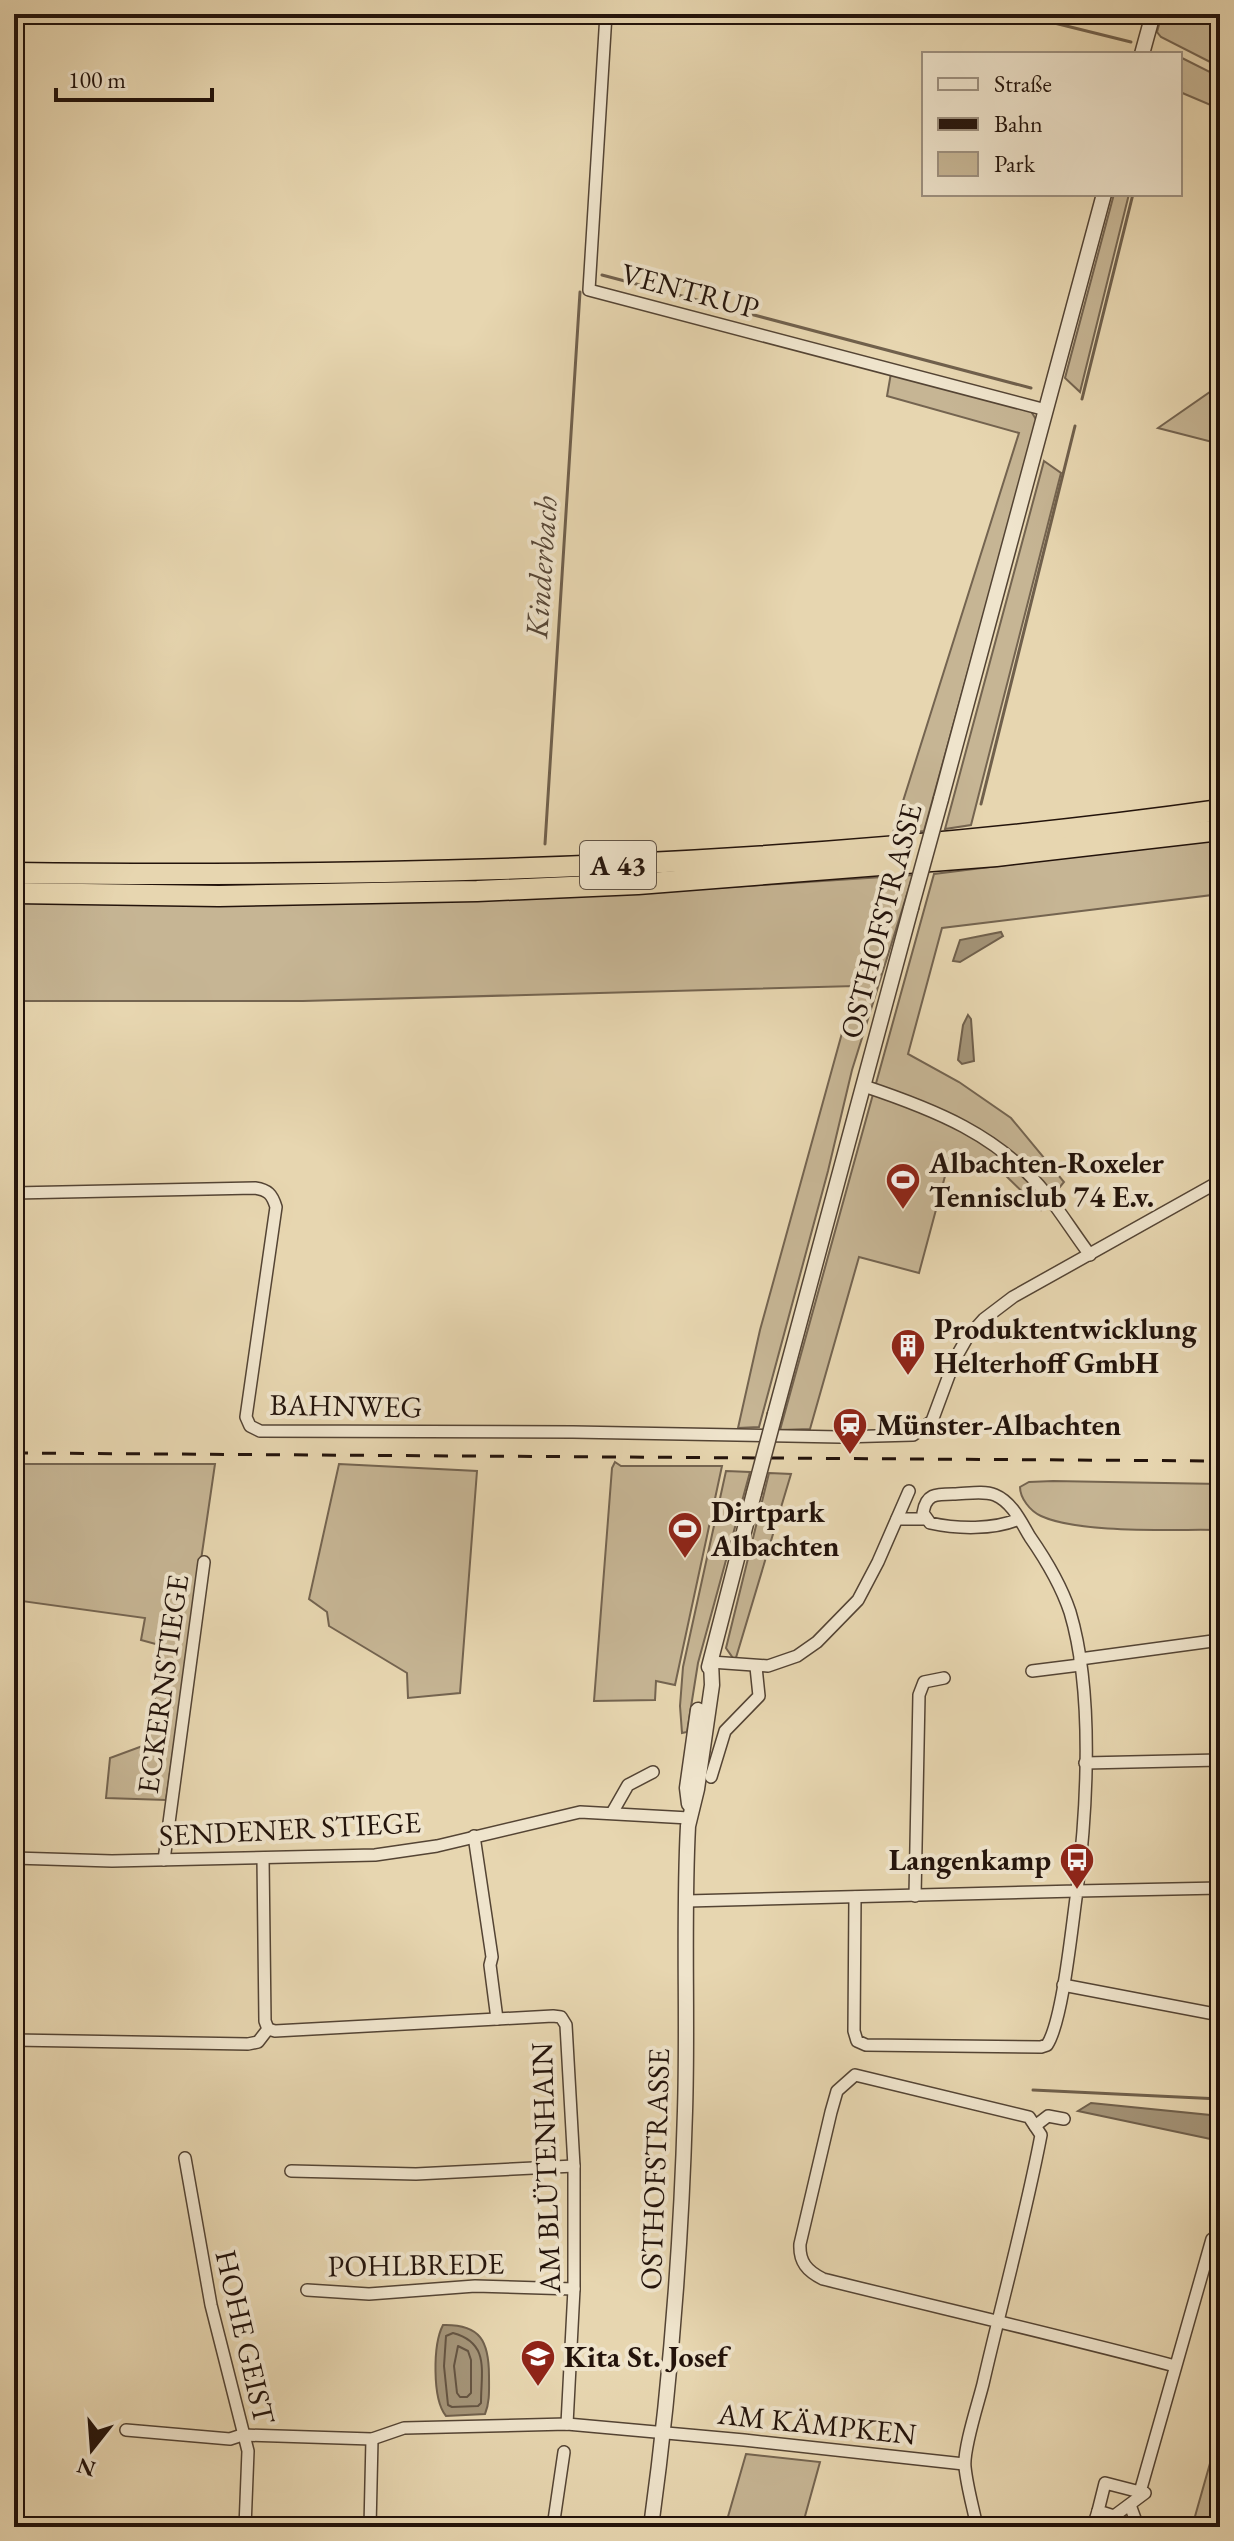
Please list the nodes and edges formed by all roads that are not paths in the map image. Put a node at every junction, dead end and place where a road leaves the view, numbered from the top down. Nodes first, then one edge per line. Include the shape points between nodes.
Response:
1 (606, 14) edge
2 (1153, 14) edge
3 (1143, 52) edge
4 (1103, 196) edge
5 (1046, 410) junction
6 (1220, 810) edge
7 (1220, 830) edge
8 (14, 873) edge
9 (14, 893) edge
10 (864, 1086) junction
11 (1220, 1181) edge
12 (14, 1193) edge
13 (1090, 1255) junction
14 (909, 1491) dead end
15 (897, 1519) junction
16 (925, 1519) junction
17 (1019, 1519) junction
18 (204, 1562) dead end
19 (1220, 1640) edge
20 (711, 1662) junction
21 (1080, 1662) junction
22 (756, 1667) junction
23 (1032, 1671) dead end
24 (944, 1678) dead end
25 (1220, 1760) edge
26 (1085, 1763) junction
27 (653, 1772) dead end
28 (711, 1777) dead end
29 (612, 1813) junction
30 (689, 1815) junction
31 (474, 1836) junction
32 (14, 1858) edge
33 (263, 1858) junction
34 (164, 1860) junction
35 (1220, 1888) edge
36 (1077, 1891) junction
37 (915, 1896) junction
38 (855, 1897) junction
39 (687, 1901) junction
40 (1063, 1985) junction
41 (1220, 2015) edge
42 (497, 2019) junction
43 (268, 2029) junction
44 (14, 2040) edge
45 (1064, 2119) dead end
46 (1035, 2126) junction
47 (185, 2158) dead end
48 (574, 2166) junction
49 (291, 2171) dead end
50 (1212, 2239) dead end
51 (574, 2289) junction
52 (307, 2290) dead end
53 (998, 2321) junction
54 (1175, 2366) junction
55 (567, 2424) junction
56 (126, 2430) dead end
57 (664, 2433) junction
58 (242, 2435) junction
59 (372, 2439) junction
60 (564, 2452) dead end
61 (964, 2464) junction
62 (1140, 2492) junction
63 (1130, 2505) junction
64 (1098, 2511) junction
65 (245, 2527) edge
66 (370, 2527) edge
67 (553, 2527) edge
68 (651, 2527) edge
69 (977, 2527) edge
70 (1093, 2527) edge
71 (1138, 2527) edge

1 - 5 street, VENTRUP via 589,290
2 - 3 street
4 - 5 street, OSTHOFSTRASSE
5 - 10 street, OSTHOFSTRASSE, bridge
6 - 8 highway, A 43 via 992,837 637,864 219,876
7 - 9 highway, A 43 via 996,856 638,884 234,896
10 - 13 street via 924,1106 996,1146 1046,1193
10 - 20 street, OSTHOFSTRASSE, bridge
11 - 13 street
12 - 13 street, BAHNWEG via 255,1188 273,1196 276,1207 246,1417 260,1431 913,1435 932,1421 959,1352 984,1319
14 - 15 street
15 - 16 street
15 - 22 street via 858,1600 797,1656
16 - 17 street via 939,1525 993,1526
16 - 17 street via 926,1500 935,1494 985,1493 999,1497
17 - 21 street via 1058,1584
18 - 34 street, ECKERNSTIEGE
19 - 21 street
20 - 22 street
20 - 30 street, OSTHOFSTRASSE via 712,1685
21 - 23 street
21 - 26 street
22 - 28 street via 759,1696 725,1731
24 - 37 street via 924,1682 919,1695
25 - 26 street
26 - 36 street
27 - 29 street via 628,1785
29 - 30 street, SENDENER STIEGE
29 - 31 street, SENDENER STIEGE via 562,1814
30 - 39 street, OSTHOFSTRASSE
31 - 33 street, SENDENER STIEGE via 375,1855
31 - 42 street, AM BLÜTENHAIN
32 - 34 street, SENDENER STIEGE
33 - 34 street, SENDENER STIEGE
33 - 43 street
35 - 36 street
36 - 37 street
36 - 40 street
37 - 38 street
38 - 39 street
38 - 40 street via 854,2031 861,2043 1041,2047 1052,2036
39 - 57 street, OSTHOFSTRASSE via 679,2269
40 - 41 street
42 - 43 street
42 - 48 street, AM BLÜTENHAIN via 553,2016 566,2025
43 - 44 street via 262,2039 248,2044
45 - 46 street via 1048,2116
46 - 53 street via 1041,2135
46 - 53 street via 1029,2117 855,2075 837,2091 800,2244 802,2262 823,2279
47 - 58 street, HOHE GEIST via 211,2305
48 - 49 street via 416,2174
48 - 51 street, AM BLÜTENHAIN
50 - 54 street
51 - 52 street, POHLBREDE via 475,2286 369,2294
51 - 55 street, AM BLÜTENHAIN
53 - 54 street
53 - 61 street
54 - 62 street
55 - 57 street, AM KÄMPKEN
55 - 59 street, AM KÄMPKEN via 404,2428
56 - 58 street, AM KÄMPKEN via 230,2439
57 - 61 street, AM KÄMPKEN
57 - 68 street, OSTHOFSTRASSE
58 - 59 street, AM KÄMPKEN
58 - 65 street, HOHE GEIST via 248,2451
59 - 66 street
60 - 67 street
61 - 69 street
62 - 63 street via 1145,2493
62 - 64 street via 1105,2483
63 - 64 street via 1114,2516
63 - 71 street
64 - 70 street

